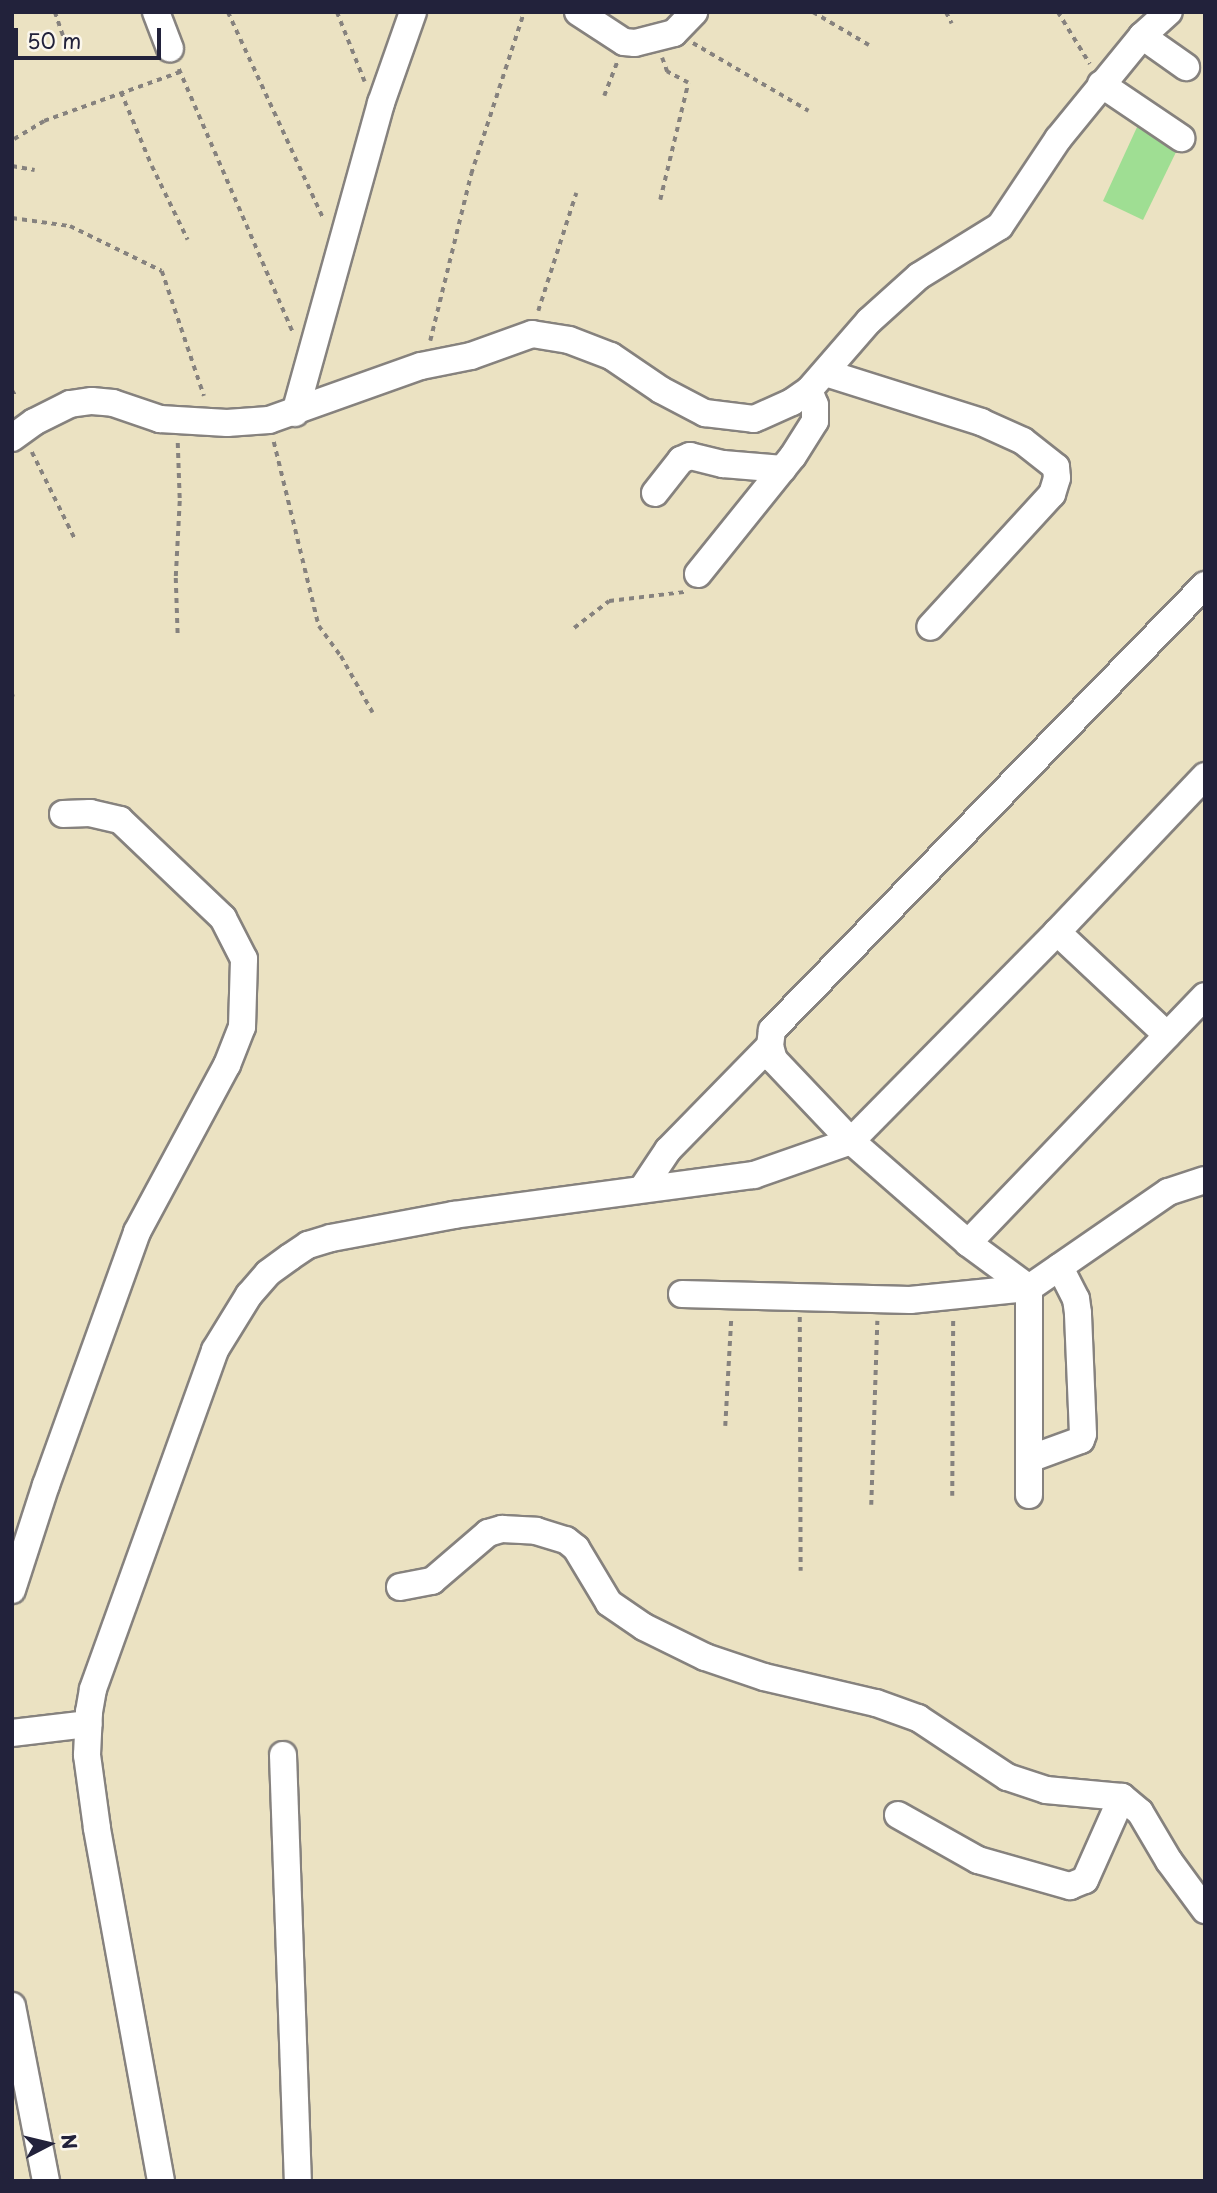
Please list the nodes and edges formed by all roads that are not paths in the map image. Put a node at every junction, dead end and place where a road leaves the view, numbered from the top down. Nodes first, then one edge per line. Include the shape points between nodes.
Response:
1 (156, 12) edge
2 (413, 12) edge
3 (694, 12) edge
4 (1169, 12) edge
5 (587, 15) edge
6 (1142, 36) junction
7 (175, 60) road end
8 (1186, 67) dead end
9 (1101, 84) junction
10 (1181, 138) dead end
11 (817, 382) junction
12 (295, 413) junction
13 (22, 444) edge
14 (783, 469) junction
15 (655, 494) dead end
16 (692, 583) road end
17 (1204, 588) edge
18 (930, 627) dead end
19 (1205, 776) edge
20 (63, 814) dead end
21 (1057, 932) junction
22 (1205, 996) edge
23 (1167, 1035) junction
24 (770, 1046) junction
25 (851, 1142) junction
26 (1205, 1180) edge
27 (642, 1189) junction
28 (968, 1243) junction
29 (1060, 1266) junction
30 (1029, 1288) junction
31 (681, 1294) dead end
32 (1029, 1459) junction
33 (1029, 1495) dead end
34 (400, 1587) dead end
35 (12, 1590) edge
36 (88, 1724) junction
37 (12, 1733) edge
38 (283, 1755) dead end
39 (1122, 1797) junction
40 (898, 1815) dead end
41 (1205, 1910) edge
42 (12, 2006) edge
43 (46, 2181) edge
44 (161, 2181) edge
45 (298, 2181) edge

1 - 7 street
2 - 12 street via 381,103
3 - 5 street via 674,33 624,42
4 - 6 street
6 - 8 street
6 - 9 street
9 - 10 street
9 - 11 street via 1000,226 919,276 869,321
11 - 12 street via 792,402 754,419 705,413 661,390 611,355 569,340 532,334 471,356 421,366
11 - 14 street via 815,421
11 - 18 street via 981,422 1023,441 1056,467 1052,494
12 - 13 street via 227,423 160,419 92,401 70,404 34,422
14 - 15 street via 690,456 681,460
14 - 16 street
17 - 24 street via 772,1030
19 - 21 street
20 - 35 street via 90,813 120,820 223,919 244,959 243,1027 137,1232
21 - 23 street
21 - 25 street
22 - 23 street
23 - 28 street
24 - 25 street via 774,1060
24 - 27 street via 668,1150
25 - 27 street via 754,1175
25 - 28 street
26 - 29 street via 1168,1192
27 - 36 street via 454,1215 331,1238 308,1245 268,1273 215,1350 93,1689
28 - 30 street
29 - 30 street
29 - 32 street via 1078,1313 1083,1437
30 - 31 street via 910,1300
30 - 32 street
32 - 33 street
34 - 39 street via 432,1581 488,1533 536,1531 576,1548 609,1603 644,1627 705,1657 918,1718 1007,1777 1046,1790
36 - 37 street
36 - 44 street via 87,1755 97,1828
38 - 45 street
39 - 40 street via 1085,1880 1070,1886 978,1860
39 - 41 street via 1140,1812
42 - 43 street

